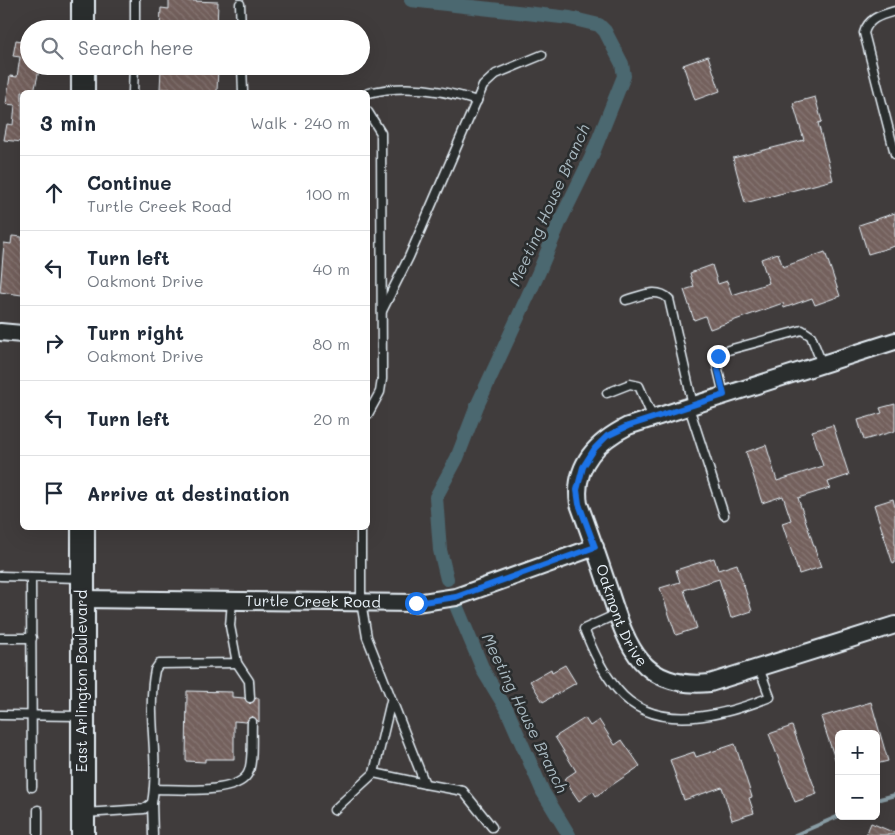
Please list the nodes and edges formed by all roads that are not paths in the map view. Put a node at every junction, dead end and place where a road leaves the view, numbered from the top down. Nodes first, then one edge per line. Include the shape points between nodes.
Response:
1 (83, 0) edge
2 (135, 0) edge
3 (240, 4) dead end
4 (895, 11) edge
5 (83, 20) edge
6 (135, 20) edge
7 (241, 20) edge
8 (542, 55) dead end
9 (83, 75) edge
10 (134, 75) edge
11 (242, 75) edge
12 (83, 90) edge
13 (133, 90) edge
14 (242, 90) edge
15 (370, 93) edge
16 (477, 101) junction
17 (370, 115) edge
18 (895, 154) edge
19 (626, 300) dead end
20 (382, 311) junction
21 (0, 332) edge
22 (20, 334) edge
23 (895, 341) edge
24 (822, 364) junction
25 (607, 393) dead end
26 (724, 395) junction
27 (691, 406) junction
28 (370, 410) edge
29 (653, 418) junction
30 (724, 515) dead end
31 (83, 530) edge
32 (362, 530) edge
33 (595, 547) junction
34 (0, 576) edge
35 (31, 577) junction
36 (82, 589) junction
37 (232, 601) junction
38 (362, 602) junction
39 (617, 614) junction
40 (895, 625) edge
41 (0, 638) edge
42 (32, 638) junction
43 (237, 663) junction
44 (759, 668) junction
45 (250, 698) dead end
46 (391, 701) junction
47 (0, 714) edge
48 (32, 716) junction
49 (83, 716) junction
50 (252, 722) dead end
51 (374, 774) junction
52 (425, 784) junction
53 (32, 787) dead end
54 (154, 789) junction
55 (152, 803) junction
56 (38, 810) dead end
57 (334, 810) dead end
58 (83, 824) edge
59 (492, 827) dead end
60 (38, 835) edge
61 (153, 835) edge

1 - 5 main road
2 - 6 lane
3 - 7 lane
4 - 18 lane via 872,19 864,33
8 - 16 lane via 496,74 483,86
9 - 12 main road
10 - 13 lane
11 - 14 lane
15 - 16 lane via 401,87 454,93
16 - 20 lane
17 - 20 lane via 381,133
19 - 27 lane via 657,292 669,299
20 - 28 lane via 382,379 380,392
21 - 22 street
23 - 24 street, Oakmont Drive
24 - 26 street, Oakmont Drive
24 - 26 lane via 811,336 802,330 721,352 716,361
25 - 29 lane via 630,384 639,386
26 - 27 street, Oakmont Drive
27 - 29 street, Oakmont Drive
27 - 30 lane
29 - 33 street, Oakmont Drive via 607,436 583,467 577,490 579,504
31 - 36 main road, East Arlington Boulevard
32 - 38 lane
33 - 38 street, Turtle Creek Road via 456,597 416,603
33 - 39 street, Oakmont Drive
34 - 35 lane
35 - 36 lane
35 - 42 lane
36 - 37 street, Turtle Creek Road
36 - 49 main road, East Arlington Boulevard
37 - 38 street, Turtle Creek Road
37 - 43 lane via 230,626
38 - 46 lane via 367,637
39 - 44 street, Oakmont Drive via 625,638 644,665 663,679 688,685 710,683
39 - 44 lane via 584,629 599,664 618,691 645,712 685,719 743,708 770,697
40 - 44 street, Oakmont Drive
41 - 42 lane
42 - 48 lane
43 - 45 lane via 249,681
43 - 54 lane via 159,664 153,687
46 - 51 lane
46 - 52 lane
47 - 48 lane
48 - 49 lane
48 - 53 lane
49 - 58 main road, East Arlington Boulevard
50 - 54 lane via 248,774 240,783 228,787
51 - 52 lane
51 - 57 lane
52 - 59 lane via 463,791
54 - 55 lane
55 - 58 lane
55 - 61 lane
56 - 60 lane

